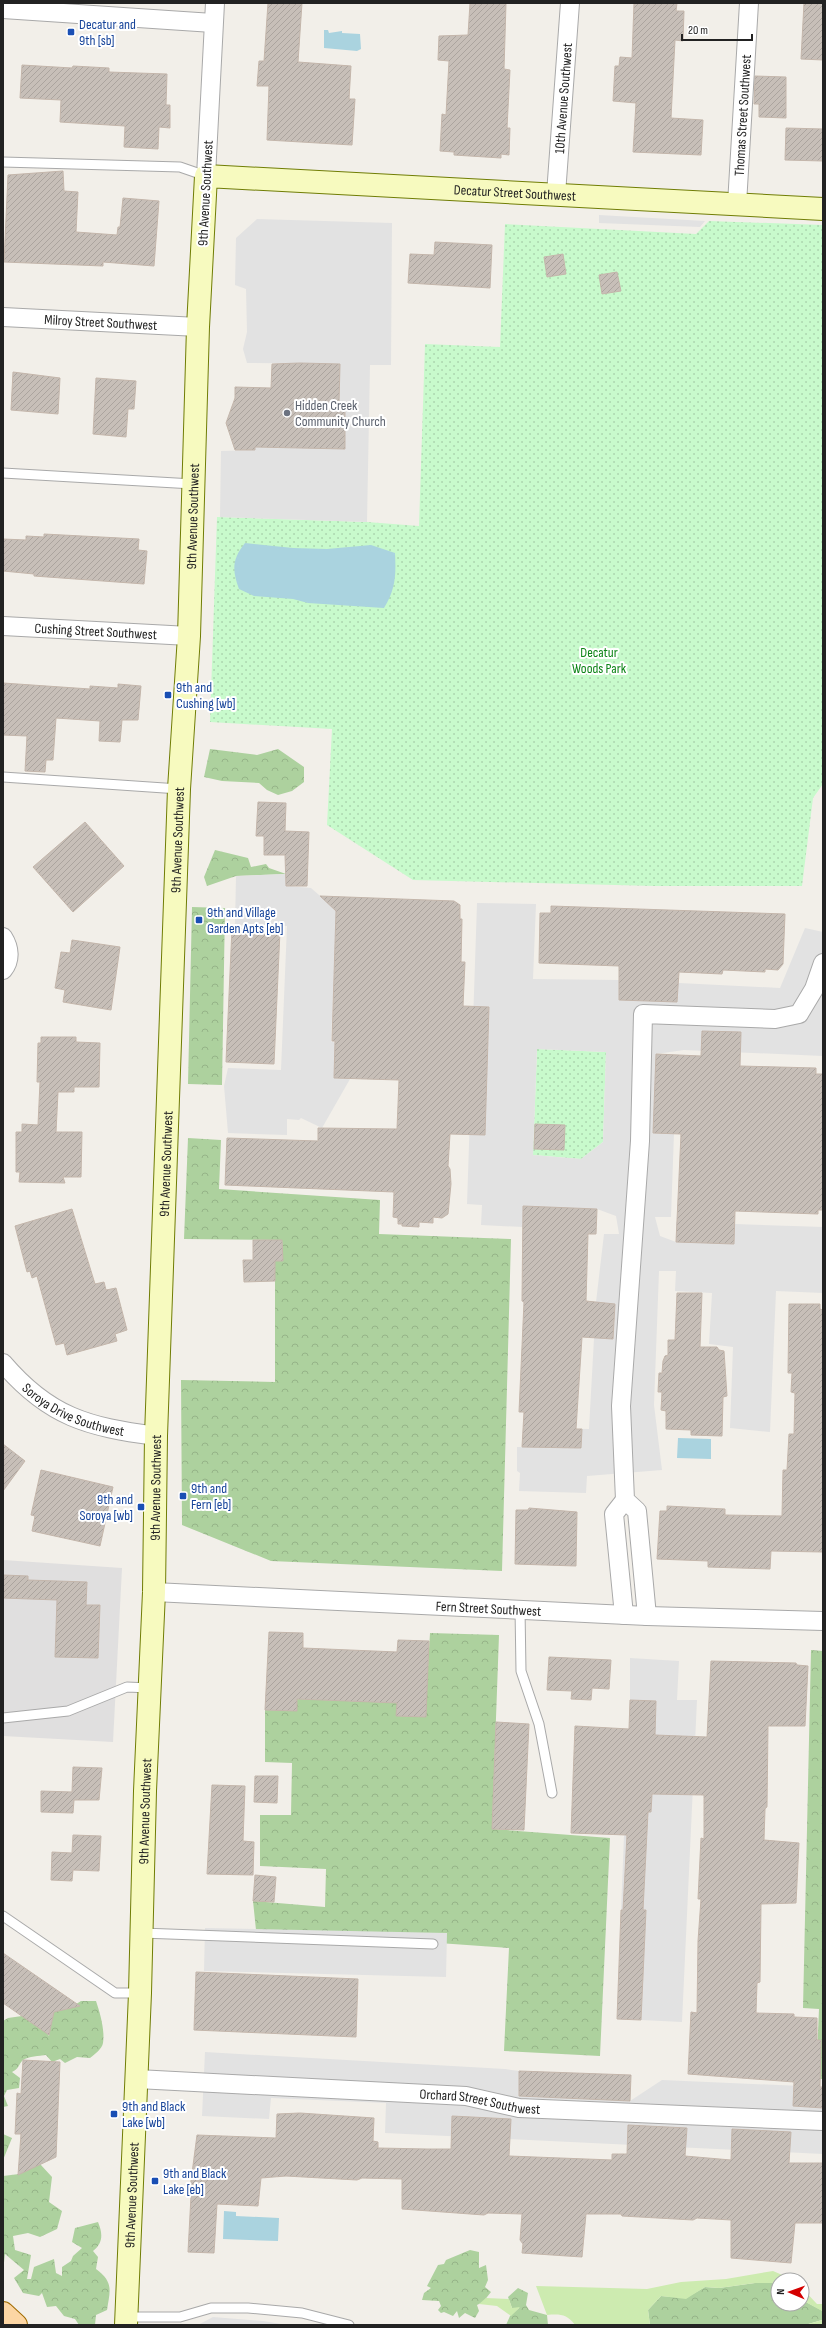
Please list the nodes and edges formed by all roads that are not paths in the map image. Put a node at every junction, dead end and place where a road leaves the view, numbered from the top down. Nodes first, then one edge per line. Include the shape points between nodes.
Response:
1 (215, 3) edge
2 (570, 3) edge
3 (749, 3) edge
4 (3, 9) edge
5 (213, 23) junction
6 (3, 162) edge
7 (206, 176) junction
8 (556, 194) junction
9 (737, 204) junction
10 (823, 209) edge
11 (3, 317) edge
12 (198, 327) junction
13 (3, 473) edge
14 (194, 484) junction
15 (3, 626) edge
16 (188, 636) junction
17 (3, 777) edge
18 (178, 789) junction
19 (3, 938) edge
20 (823, 963) edge
21 (3, 970) edge
22 (3, 1363) edge
23 (156, 1436) junction
24 (625, 1500) junction
25 (642, 1555) junction
26 (618, 1558) junction
27 (154, 1592) junction
28 (520, 1609) junction
29 (624, 1615) junction
30 (647, 1616) junction
31 (823, 1621) edge
32 (150, 1688) junction
33 (3, 1718) edge
34 (552, 1793) dead end
35 (3, 1916) edge
36 (142, 1933) junction
37 (433, 1944) dead end
38 (140, 1993) junction
39 (137, 2079) junction
40 (823, 2120) edge
41 (3, 2313) edge
42 (126, 2321) edge
43 (181, 2321) edge
44 (16, 2325) edge
45 (349, 2325) edge

1 - 5 street, 9th Avenue Southwest
2 - 8 street, 10th Avenue Southwest
3 - 9 street, Thomas Street Southwest
4 - 5 street
5 - 7 street, 9th Avenue Southwest
6 - 7 lane via 180,167
7 - 8 street, Decatur Street Southwest
7 - 12 street, 9th Avenue Southwest
8 - 9 street, Decatur Street Southwest
9 - 10 street, Decatur Street Southwest
11 - 12 street, Milroy Street Southwest
12 - 14 street, 9th Avenue Southwest
13 - 14 lane
14 - 16 street, 9th Avenue Southwest
15 - 16 street, Cushing Street Southwest
16 - 18 street, 9th Avenue Southwest
17 - 18 lane
18 - 23 street, 9th Avenue Southwest
19 - 21 street via 7,943 9,958
20 - 24 street via 814,989 799,1014 775,1019 643,1014 640,1141 621,1406
22 - 23 street, Soroya Drive Southwest via 35,1396 62,1414 98,1427
23 - 27 street, 9th Avenue Southwest
24 - 25 street via 636,1511
24 - 26 street via 614,1514
25 - 26 street
25 - 30 street
26 - 29 street
27 - 28 street, Fern Street Southwest
27 - 32 street, 9th Avenue Southwest
28 - 29 street, Fern Street Southwest
28 - 34 lane via 521,1671 539,1724
29 - 30 street, Fern Street Southwest
30 - 31 street, Fern Street Southwest
32 - 33 lane via 127,1687 68,1711
32 - 36 street, 9th Avenue Southwest
35 - 38 lane via 115,1993
36 - 37 lane
36 - 38 street, 9th Avenue Southwest
38 - 39 street, 9th Avenue Southwest
39 - 40 street, Orchard Street Southwest via 466,2096 518,2108
39 - 42 street, 9th Avenue Southwest
41 - 44 main road
42 - 43 lane
43 - 45 lane via 211,2308 228,2307 279,2309

